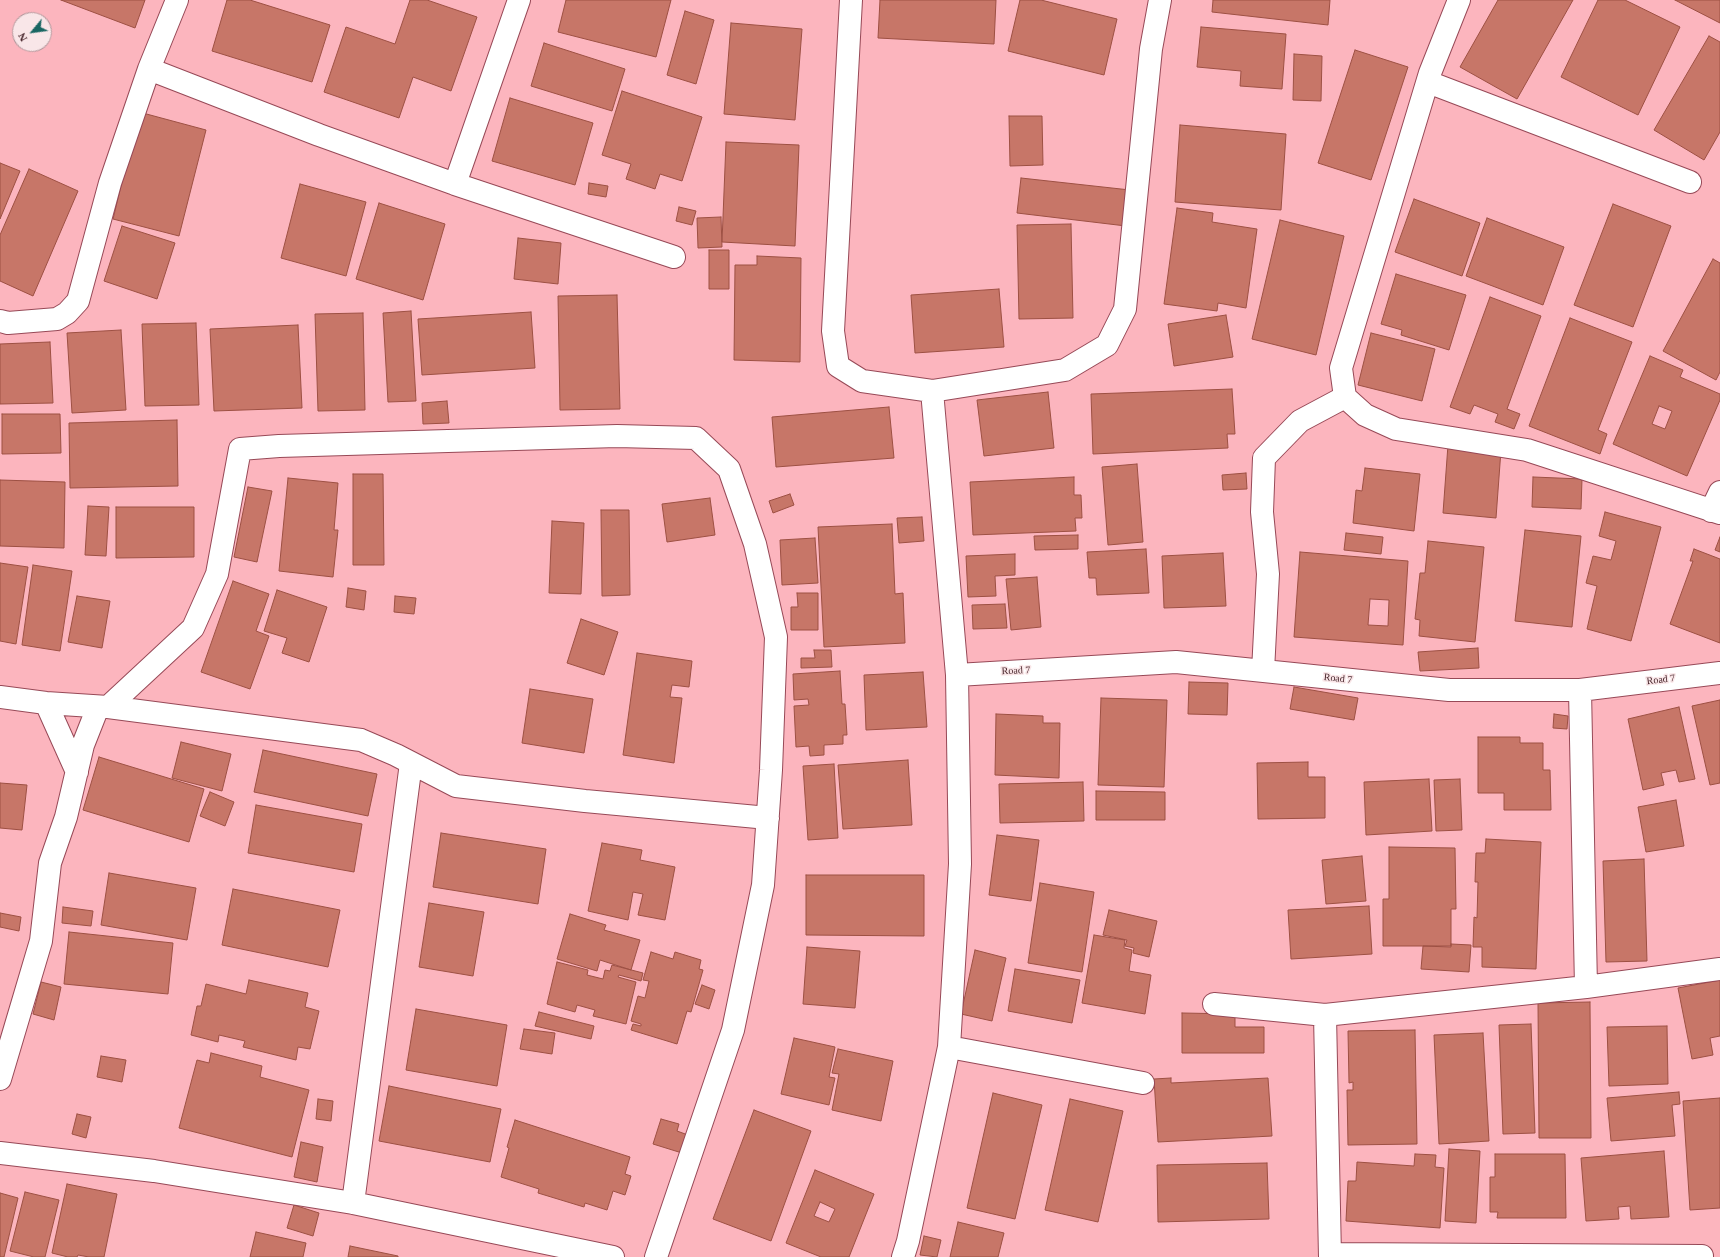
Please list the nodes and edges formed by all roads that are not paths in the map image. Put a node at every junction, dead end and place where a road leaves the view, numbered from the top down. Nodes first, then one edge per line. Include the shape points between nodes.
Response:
1 (177, 0) edge
2 (519, 0) edge
3 (851, 0) edge
4 (1160, 0) edge
5 (1459, 0) edge
6 (149, 69) junction
7 (1428, 82) junction
8 (1690, 182) dead end
9 (455, 184) junction
10 (674, 257) dead end
11 (0, 321) edge
12 (932, 391) junction
13 (1345, 397) junction
14 (1717, 505) edge
15 (1263, 671) junction
16 (1720, 673) edge
17 (957, 675) junction
18 (1580, 690) junction
19 (0, 697) edge
20 (46, 703) junction
21 (103, 707) junction
22 (411, 763) junction
23 (77, 772) junction
24 (768, 818) junction
25 (1720, 969) edge
26 (1586, 987) junction
27 (1214, 1004) dead end
28 (1325, 1015) junction
29 (949, 1047) junction
30 (0, 1079) edge
31 (1142, 1082) dead end
32 (0, 1153) edge
33 (353, 1203) junction
34 (1330, 1256) edge
35 (1702, 1256) edge
36 (613, 1257) edge
37 (656, 1257) edge
38 (903, 1257) edge

1 - 6 street
2 - 9 street
3 - 12 street via 833,331 838,366 862,381
4 - 12 street via 1151,49 1126,309 1107,345 1065,370
5 - 7 street
6 - 9 street
6 - 11 street via 110,183 78,301 67,313 56,319 8,323
7 - 8 street
7 - 13 street via 1341,368
9 - 10 street
12 - 17 street
13 - 14 street via 1365,415 1396,429 1527,450
13 - 15 street via 1300,421 1264,458 1262,512 1268,574
15 - 17 street, Road 7 via 1176,662
15 - 18 street, Road 7 via 1449,690
16 - 18 street, Road 7
17 - 29 street via 960,864
18 - 26 street
19 - 20 street
20 - 21 street
20 - 23 street
21 - 22 street via 361,740
21 - 23 street via 83,745
21 - 24 street via 193,628 217,574 240,449 618,436 696,438 729,469 755,544 776,637
22 - 24 street via 456,786
22 - 33 street
23 - 30 street via 66,817 50,863 41,941
24 - 37 street via 763,885 733,1030
25 - 26 street
26 - 28 street
27 - 28 street
28 - 34 street
29 - 31 street
29 - 38 street
32 - 33 street via 154,1171
33 - 36 street
34 - 35 street

